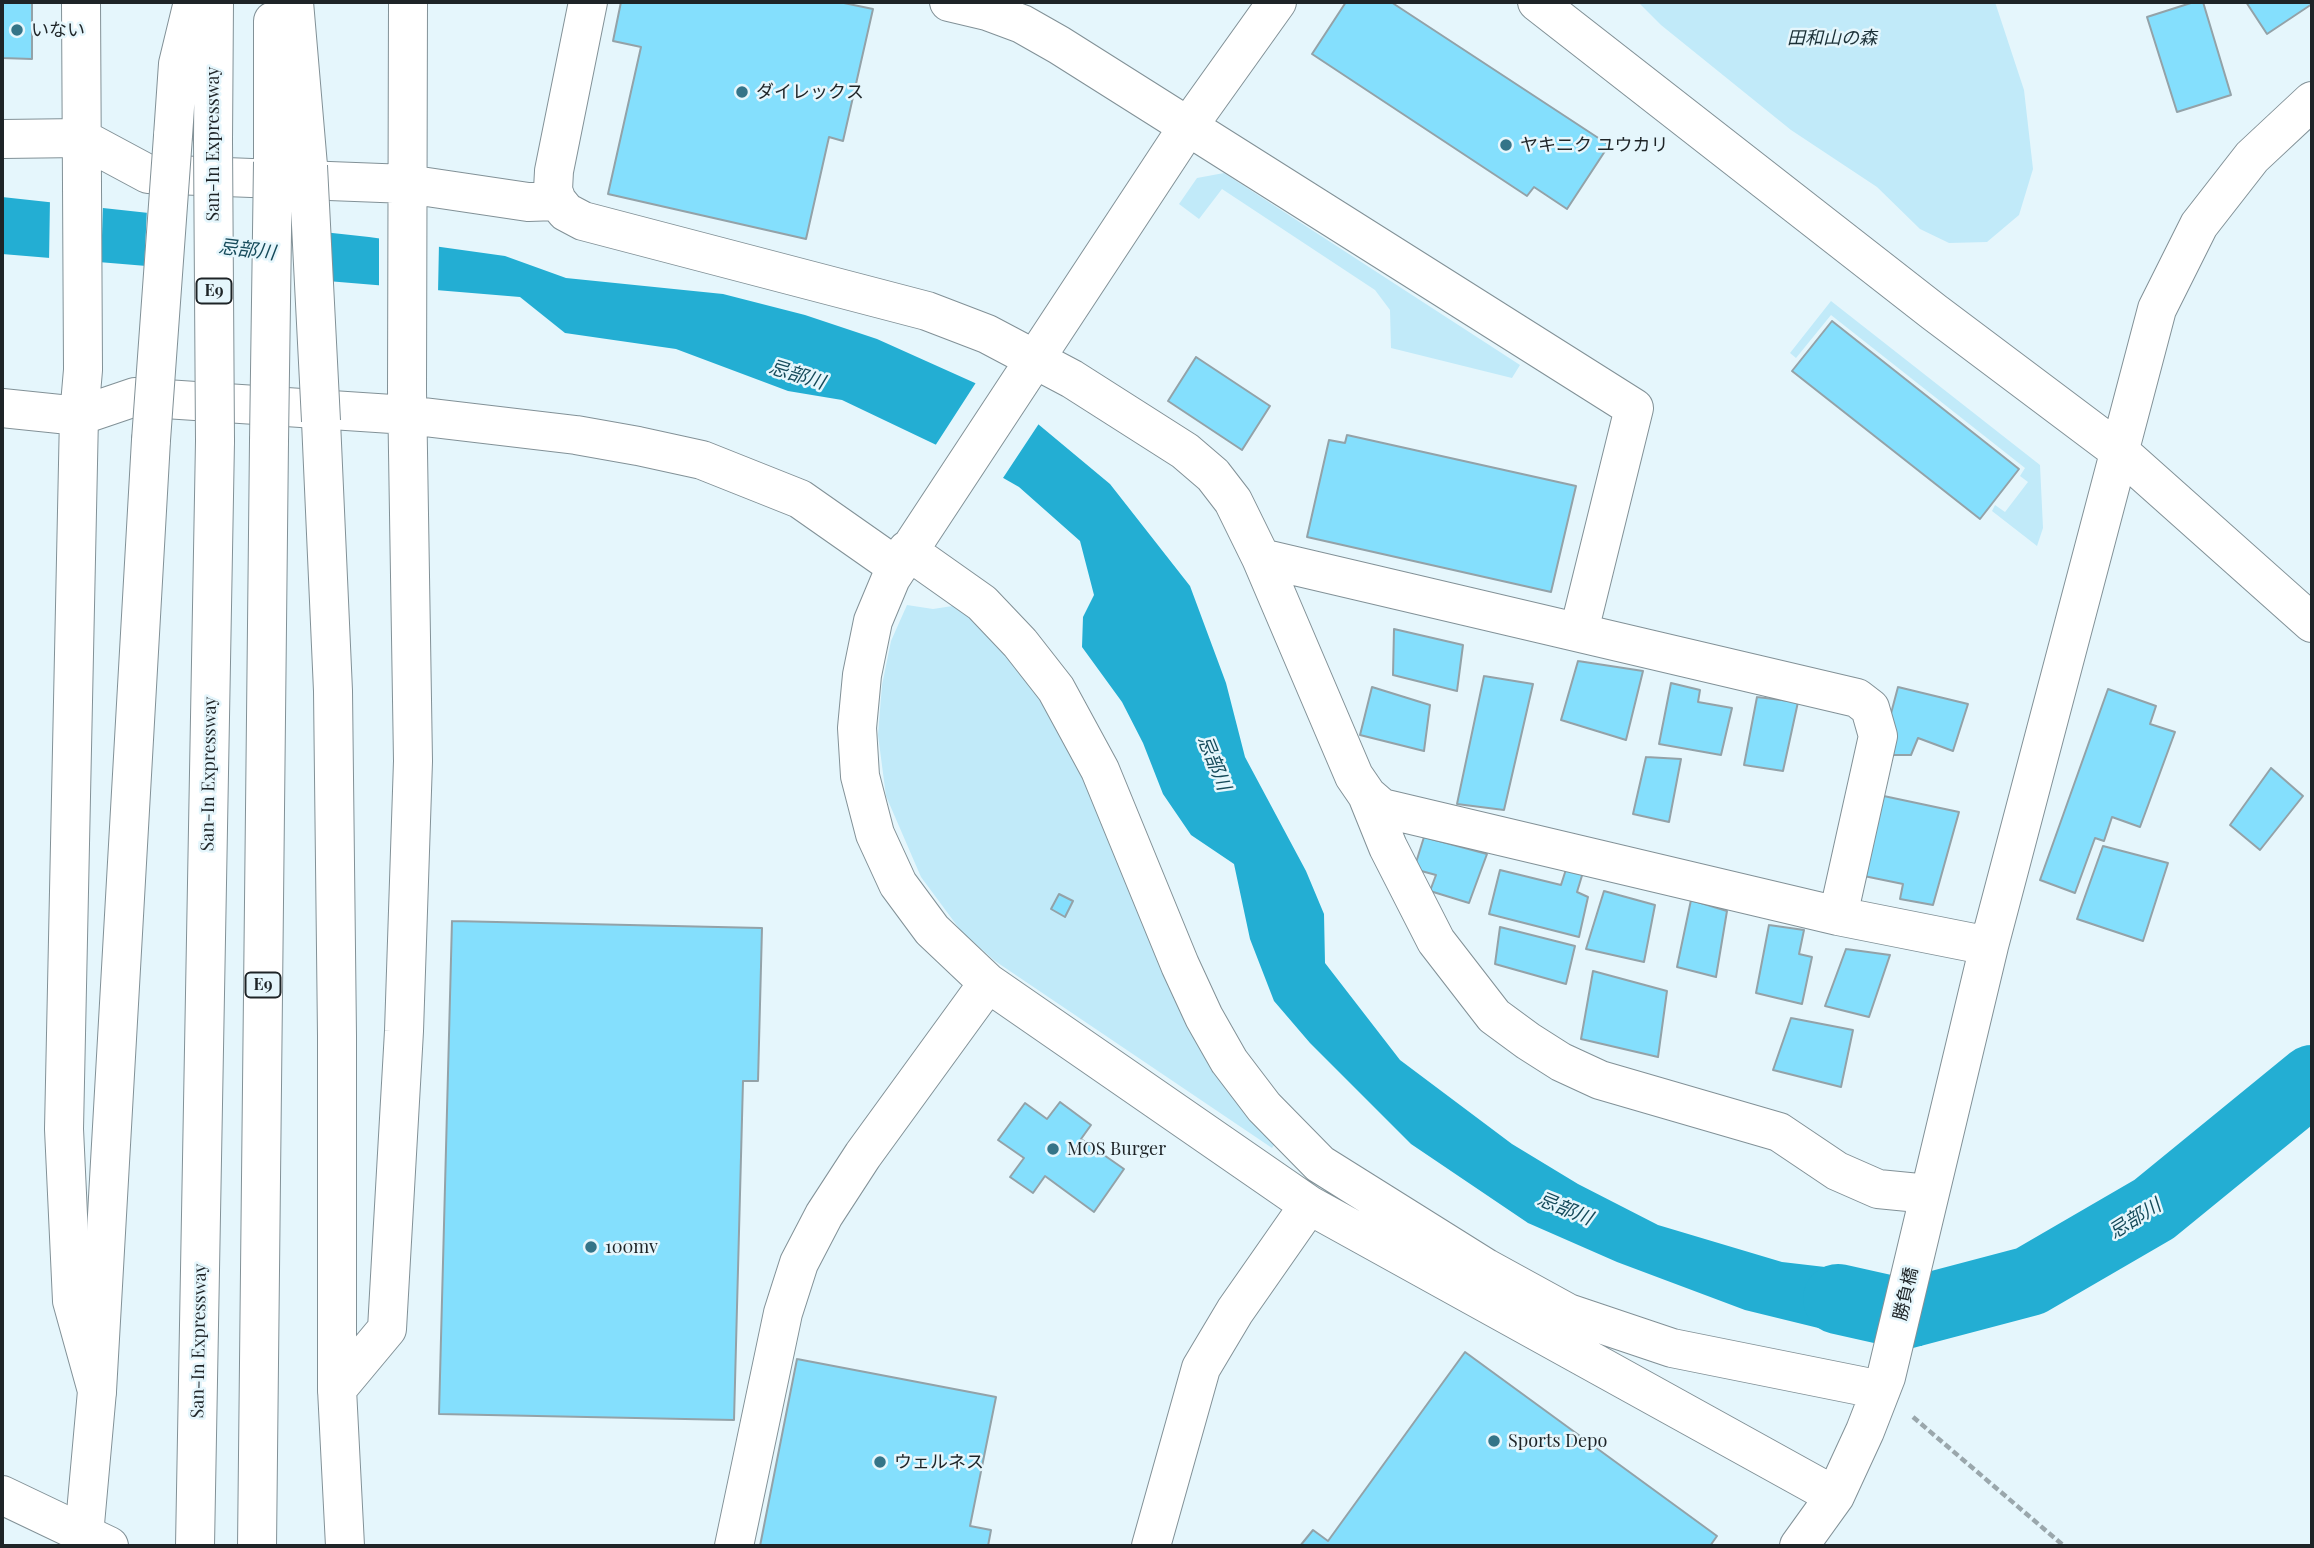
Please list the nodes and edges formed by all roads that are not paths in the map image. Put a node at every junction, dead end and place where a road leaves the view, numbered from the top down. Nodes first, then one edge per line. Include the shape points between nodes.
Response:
1 (81, 2) edge
2 (193, 2) edge
3 (214, 2) edge
4 (273, 2) edge
5 (294, 2) edge
6 (408, 2) edge
7 (588, 2) edge
8 (949, 2) edge
9 (1277, 2) edge
10 (1537, 2) edge
11 (2312, 101) edge
12 (1187, 128) junction
13 (81, 138) junction
14 (2, 139) edge
15 (290, 164) junction
16 (407, 200) junction
17 (557, 201) junction
18 (1029, 371) junction
19 (407, 402) junction
20 (2, 408) edge
21 (79, 416) junction
22 (2119, 451) junction
23 (904, 555) junction
24 (1261, 558) junction
25 (2312, 623) edge
26 (1579, 631) junction
27 (1367, 795) junction
28 (1838, 916) junction
29 (1989, 946) junction
30 (988, 984) junction
31 (1927, 1203) junction
32 (1309, 1205) junction
33 (1884, 1384) junction
34 (337, 1389) junction
35 (97, 1391) junction
36 (2, 1494) edge
37 (1835, 1496) junction
38 (195, 1528) edge
39 (257, 1537) edge
40 (92, 1542) edge
41 (345, 1546) edge
42 (734, 1546) edge
43 (1151, 1546) edge
44 (1799, 1546) edge

1 - 13 main road
2 - 35 main road, bridge via 178,64 151,440
3 - 38 main road, San-In Expressway / E9, bridge via 215,441
4 - 15 main road, E9
5 - 15 main road
6 - 16 main road
7 - 17 main road via 554,171
8 - 12 main road via 1022,24
9 - 12 main road
10 - 22 main road
11 - 22 main road, 勝負橋 via 2252,157 2199,225 2157,309
12 - 18 main road
12 - 26 main road via 1634,408
13 - 14 main road
13 - 16 main road via 148,174
13 - 21 main road via 83,370
15 - 34 main road, bridge via 321,421 333,691
15 - 39 main road, E9, bridge via 269,442
16 - 17 main road
16 - 19 main road
17 - 18 main road via 566,212 583,220 927,311 987,334
18 - 23 main road
18 - 24 main road via 1155,429 1213,475 1233,501
19 - 21 main road via 135,397
19 - 23 main road via 702,460 800,499
19 - 34 main road via 413,761 387,1329
20 - 21 main road
21 - 35 main road via 64,1129 72,1301
22 - 25 main road
22 - 29 main road, 勝負橋
23 - 30 main road via 873,621 862,676 857,728 860,776 875,834 898,884 932,930
23 - 33 main road via 982,603 1056,689 1100,770 1180,965 1229,1061 1264,1107 1320,1164 1486,1268 1568,1313 1672,1348
24 - 26 main road
24 - 27 main road via 1354,776
26 - 28 main road via 1836,691 1870,708 1878,736
27 - 28 main road via 1382,808
27 - 31 main road via 1388,848 1436,941 1494,1016 1528,1041 1600,1080 1779,1132 1836,1171
28 - 29 main road
29 - 31 main road, 勝負橋
30 - 32 main road
30 - 42 main road via 863,1155 799,1263 783,1313
31 - 33 main road, 勝負橋
32 - 37 main road
32 - 43 main road via 1201,1368
33 - 37 main road, 勝負橋
34 - 41 main road
35 - 40 main road
36 - 40 main road
37 - 44 main road, 勝負橋

